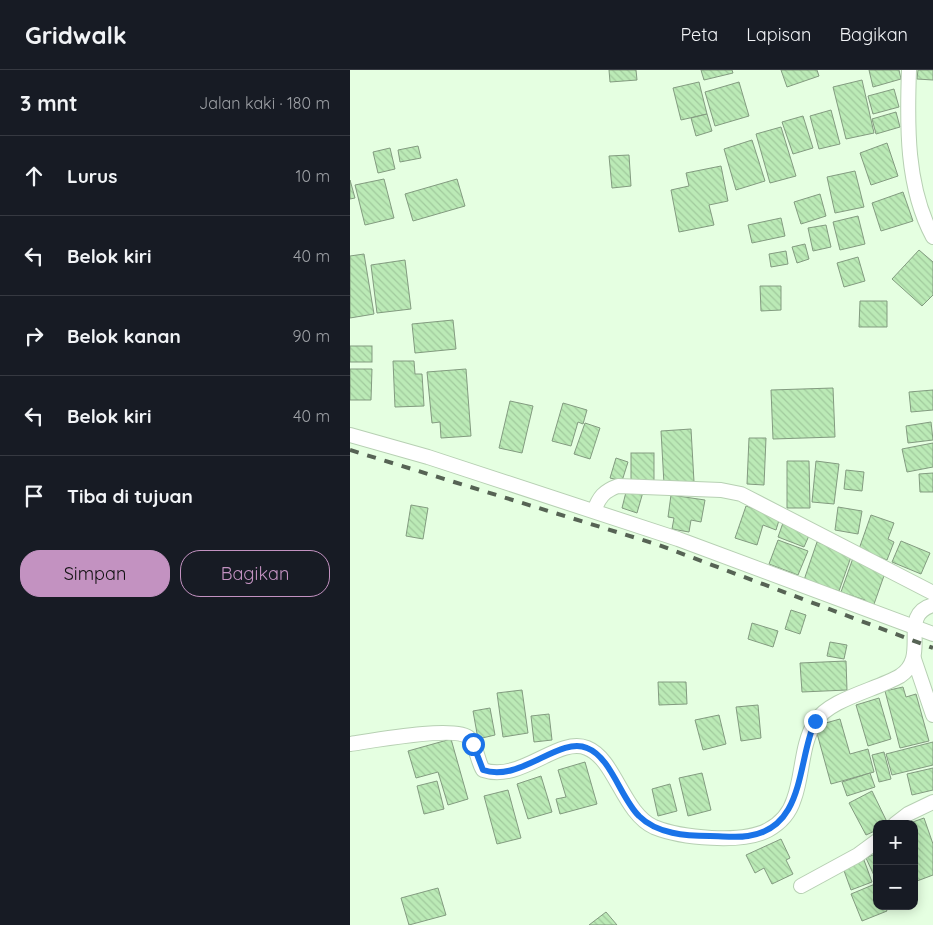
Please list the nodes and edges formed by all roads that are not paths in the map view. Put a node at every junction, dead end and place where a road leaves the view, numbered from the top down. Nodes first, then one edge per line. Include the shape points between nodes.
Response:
1 (909, 70) edge
2 (933, 237) edge
3 (350, 435) edge
4 (594, 511) junction
5 (933, 593) edge
6 (933, 605) edge
7 (914, 627) junction
8 (933, 634) edge
9 (914, 659) junction
10 (933, 715) edge
11 (350, 744) edge
12 (933, 802) edge
13 (900, 820) edge
14 (873, 844) edge
15 (801, 886) dead end

1 - 2 street via 909,146 920,205
3 - 4 street
4 - 5 street via 607,490 618,486 722,490 741,494
4 - 7 street via 687,542
6 - 7 street via 918,614
7 - 8 street
7 - 9 street via 917,642
9 - 10 street
9 - 11 street via 900,675 831,707 815,721 794,799 784,819 768,830 748,836 698,836 671,833 651,826 638,816 600,757 587,748 563,748 528,766 490,773 483,770 468,737 458,732
12 - 13 street
14 - 15 street via 858,856

